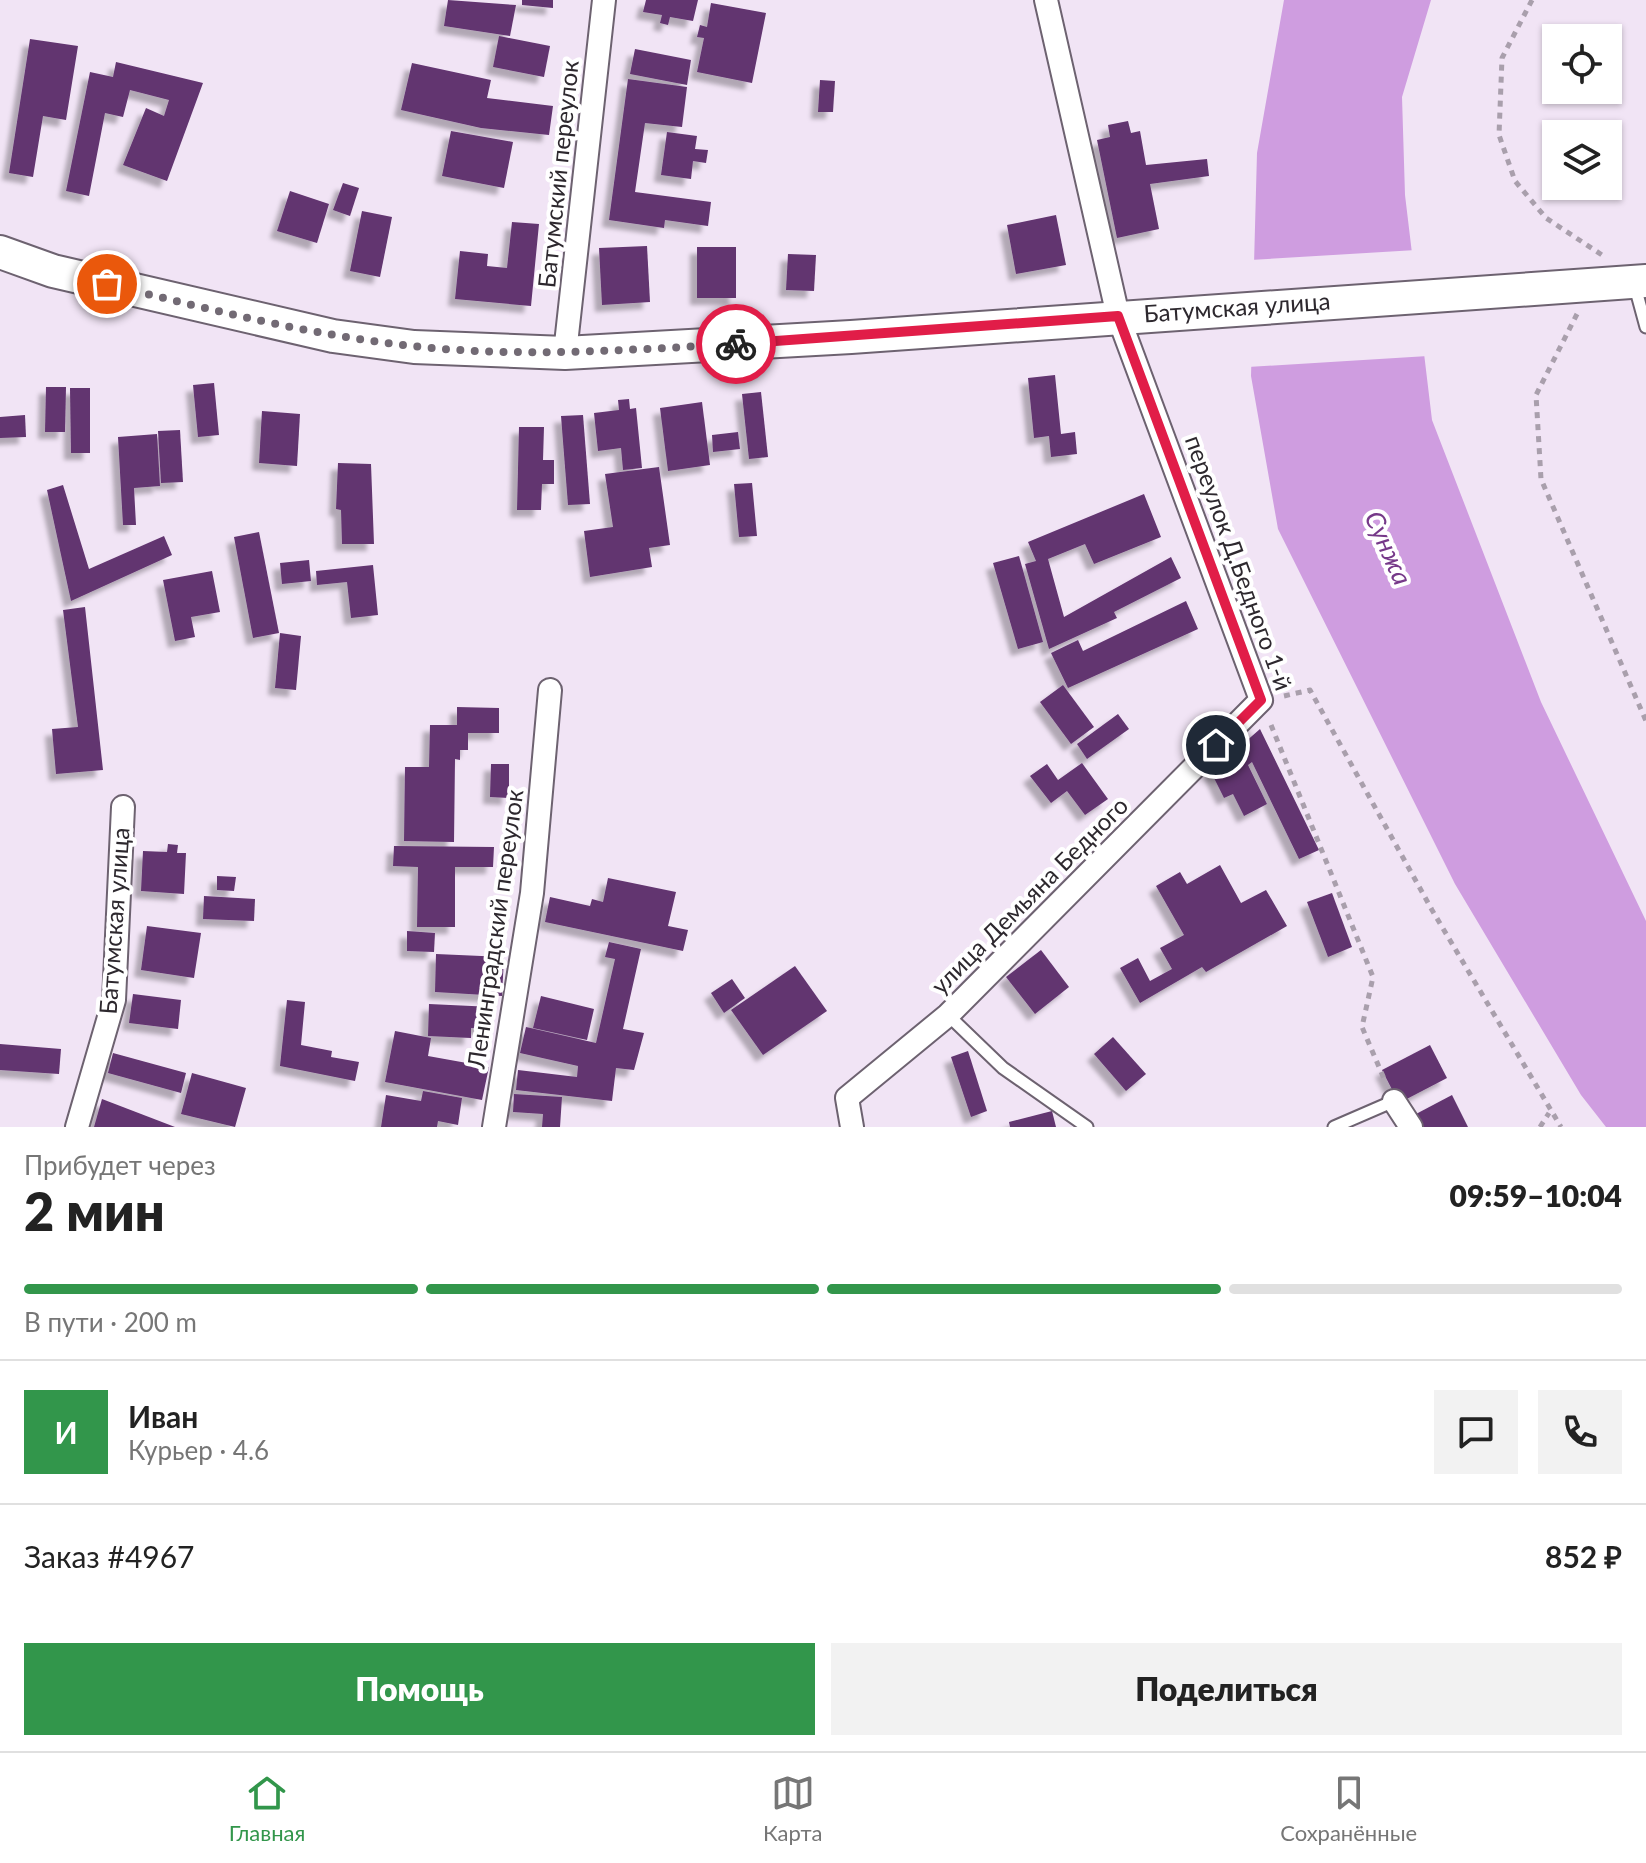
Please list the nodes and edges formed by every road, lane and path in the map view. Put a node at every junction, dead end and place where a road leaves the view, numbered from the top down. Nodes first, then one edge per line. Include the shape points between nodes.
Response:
1 (604, 0) edge
2 (1046, 0) edge
3 (1532, 0) edge
4 (0, 252) edge
5 (0, 265) edge
6 (53, 271) junction
7 (1640, 282) edge
8 (1591, 284) junction
9 (1118, 316) junction
10 (1646, 327) edge
11 (565, 353) junction
12 (550, 690) dead end
13 (1261, 700) junction
14 (1646, 721) edge
15 (123, 807) dead end
16 (948, 1015) junction
17 (1394, 1101) junction
18 (1549, 1113) junction
19 (77, 1127) edge
20 (494, 1127) edge
21 (852, 1127) edge
22 (1087, 1127) edge
23 (1334, 1127) edge
24 (1411, 1127) edge
25 (1540, 1127) edge
26 (1561, 1127) edge

1 - 11 street, Батумский переулок
2 - 9 street, переулок Д.Бедного 1-й
3 - 7 path via 1502,58 1499,135 1515,181 1546,218
4 - 6 street, Батумская улица
5 - 6 street
6 - 11 street, Батумская улица via 333,336 414,347
7 - 8 street, Батумская улица
7 - 10 lane
8 - 9 street, Батумская улица
8 - 14 path via 1536,395 1541,479
9 - 11 street, Батумская улица
9 - 13 street, переулок Д.Бедного 1-й
12 - 20 street, Ленинградский переулок via 532,893
13 - 16 street, улица Демьяна Бедного
13 - 17 path, переулок Д.Бедного 1-й via 1373,977 1362,1027
13 - 18 path via 1310,690
15 - 19 street, Батумская улица via 114,1000
16 - 21 street, улица Демьяна Бедного via 847,1098
16 - 22 lane via 1003,1068
17 - 23 lane
17 - 24 street
18 - 25 path
18 - 26 path

